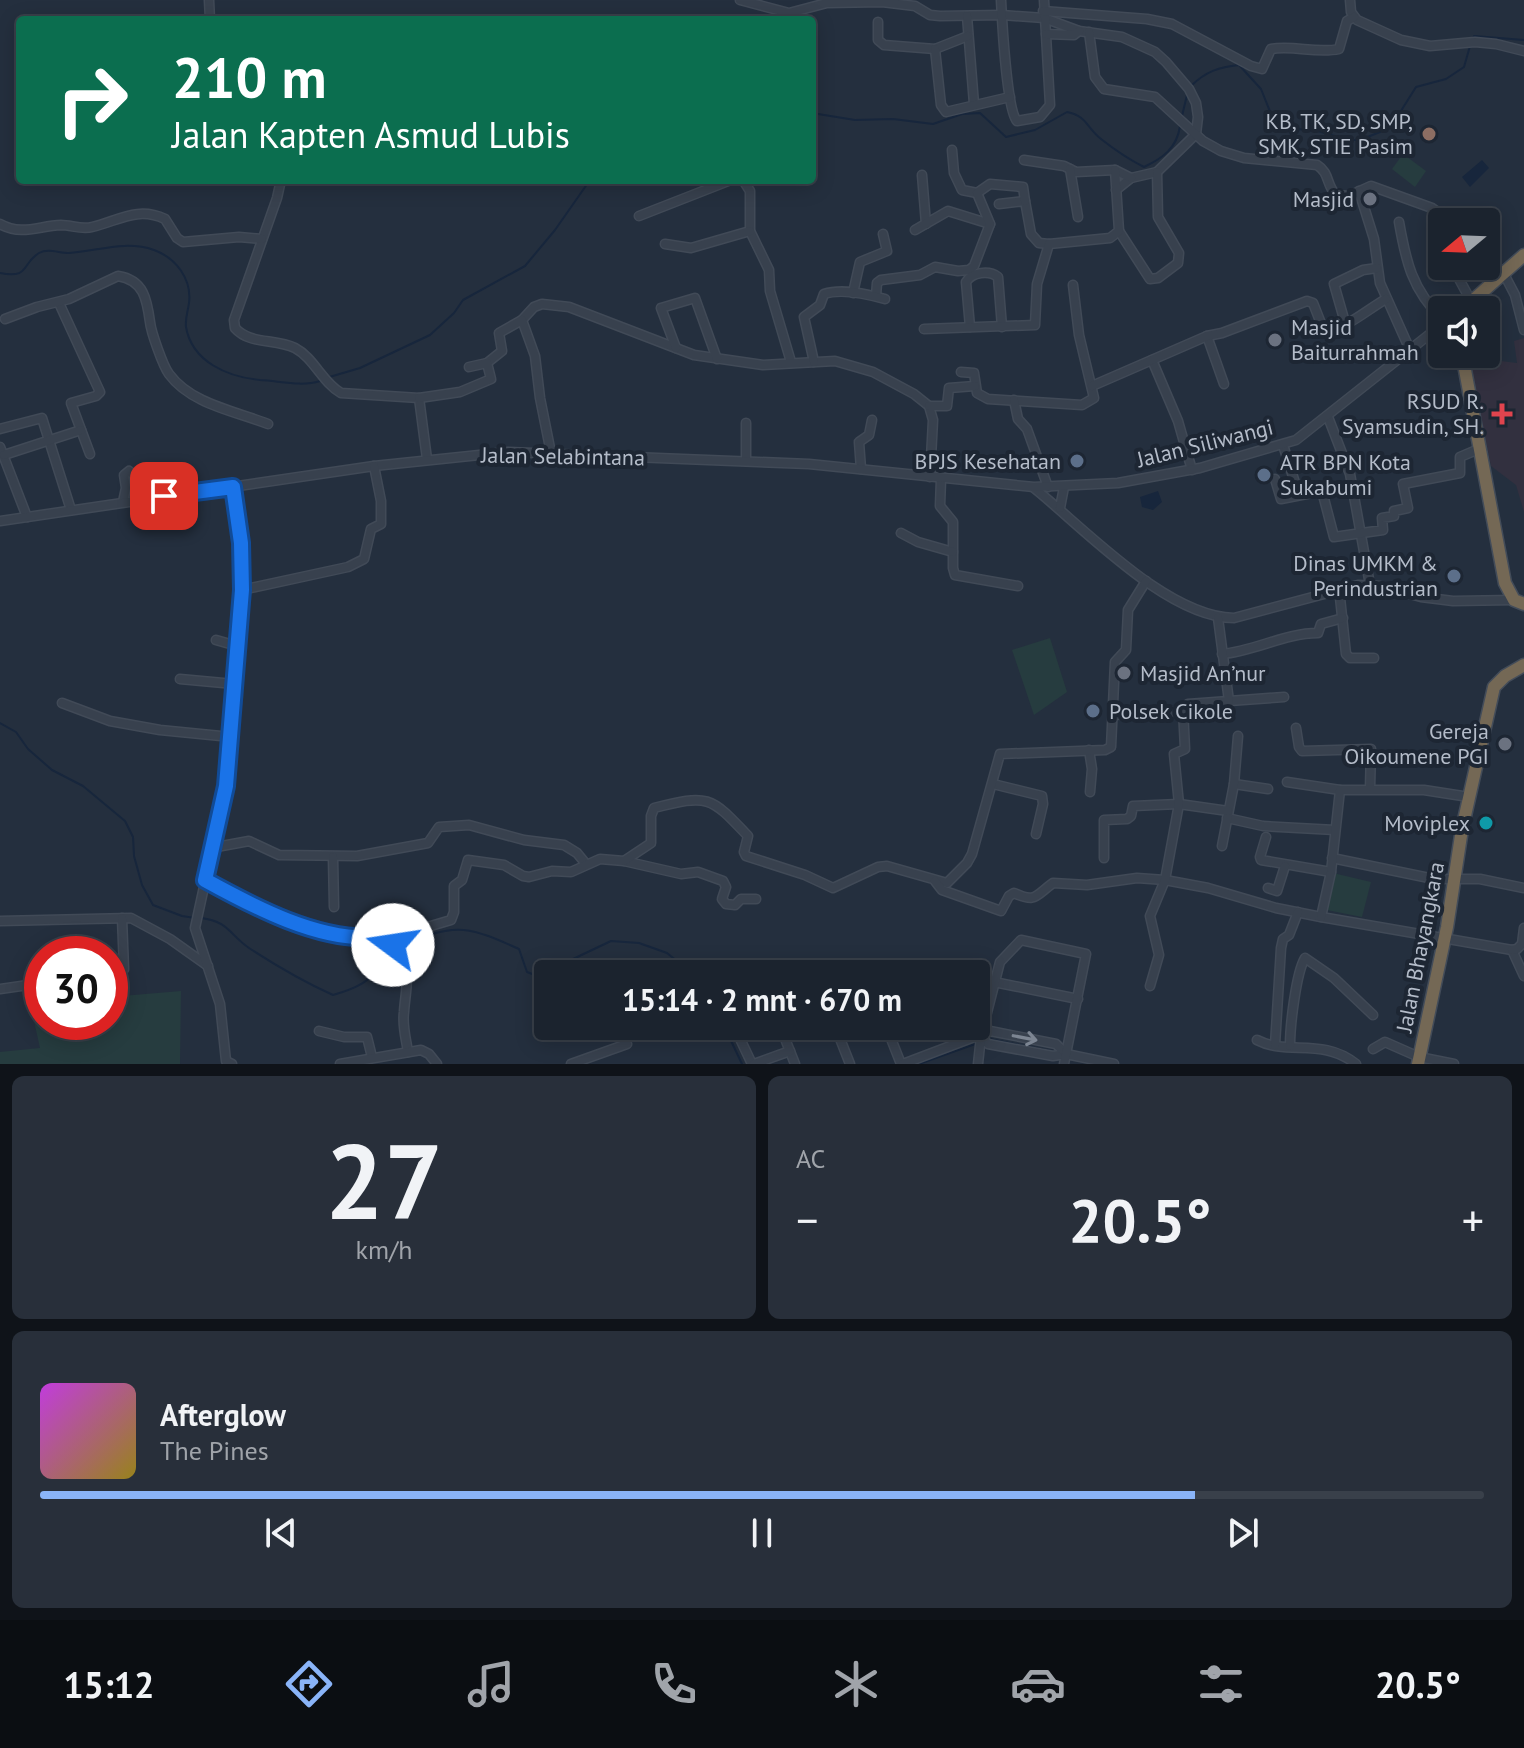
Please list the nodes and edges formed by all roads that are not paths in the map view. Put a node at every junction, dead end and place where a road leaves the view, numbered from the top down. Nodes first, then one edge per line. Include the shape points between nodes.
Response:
1 (740, 0) edge
2 (1001, 0) edge
3 (1044, 0) edge
4 (1350, 0) edge
5 (760, 3) edge
6 (1043, 14) junction
7 (1002, 15) junction
8 (967, 16) junction
9 (1354, 17) junction
10 (878, 22) dead end
11 (1079, 31) junction
12 (1089, 32) junction
13 (1046, 34) junction
14 (968, 36) junction
15 (935, 49) junction
16 (1524, 51) edge
17 (1010, 97) junction
18 (974, 104) junction
19 (1196, 134) junction
20 (952, 150) dead end
21 (1024, 160) dead end
22 (1070, 169) junction
23 (1115, 170) junction
24 (1157, 172) junction
25 (922, 175) dead end
26 (1131, 178) junction
27 (280, 184) edge
28 (721, 184) edge
29 (746, 184) edge
30 (1116, 190) junction
31 (1359, 191) junction
32 (977, 193) junction
33 (1025, 201) junction
34 (999, 204) dead end
35 (1432, 208) edge
36 (639, 216) dead end
37 (1078, 217) dead end
38 (1399, 222) dead end
39 (0, 224) edge
40 (926, 224) junction
41 (990, 224) junction
42 (915, 230) dead end
43 (750, 231) junction
44 (1119, 231) junction
45 (883, 234) dead end
46 (1110, 238) junction
47 (262, 239) junction
48 (665, 244) dead end
49 (1049, 244) junction
50 (1133, 255) junction
51 (1524, 255) edge
52 (1377, 268) junction
53 (1504, 274) junction
54 (1073, 285) dead end
55 (853, 293) junction
56 (1478, 296) edge
57 (1386, 299) junction
58 (59, 303) junction
59 (1428, 306) edge
60 (5, 319) dead end
61 (522, 320) junction
62 (1346, 326) junction
63 (970, 327) junction
64 (1002, 327) junction
65 (924, 329) dead end
66 (1524, 330) edge
67 (1428, 335) edge
68 (1207, 336) junction
69 (676, 348) junction
70 (1410, 350) junction
71 (717, 359) junction
72 (1152, 360) junction
73 (791, 362) junction
74 (814, 362) junction
75 (487, 363) junction
76 (469, 367) dead end
77 (1465, 368) edge
78 (961, 372) dead end
79 (1224, 384) dead end
80 (975, 386) junction
81 (1092, 386) junction
82 (419, 398) junction
83 (1014, 400) junction
84 (929, 406) junction
85 (1328, 417) junction
86 (872, 420) dead end
87 (746, 423) dead end
88 (268, 424) dead end
89 (0, 429) edge
90 (81, 430) junction
91 (50, 440) junction
92 (1283, 445) junction
93 (1481, 448) junction
94 (2, 451) edge
95 (551, 453) junction
96 (90, 454) dead end
97 (427, 459) junction
98 (746, 461) junction
99 (374, 466) junction
100 (861, 469) junction
101 (1192, 470) junction
102 (930, 477) junction
103 (941, 479) junction
104 (1275, 479) dead end
105 (1296, 486) dead end
106 (233, 487) junction
107 (1034, 487) junction
108 (1048, 487) junction
109 (1064, 487) junction
110 (142, 499) junction
111 (123, 502) junction
112 (1060, 508) junction
113 (71, 510) junction
114 (27, 517) junction
115 (0, 521) edge
116 (901, 533) dead end
117 (1360, 533) junction
118 (953, 552) junction
119 (1146, 581) junction
120 (1370, 585) junction
121 (1018, 586) dead end
122 (1339, 588) junction
123 (242, 590) junction
124 (1519, 602) edge
125 (1218, 618) junction
126 (1343, 618) junction
127 (216, 640) dead end
128 (237, 646) junction
129 (1222, 654) junction
130 (1374, 658) dead end
131 (1524, 665) edge
132 (180, 679) dead end
133 (234, 684) junction
134 (1284, 697) dead end
135 (1229, 701) junction
136 (62, 703) dead end
137 (1183, 711) junction
138 (1113, 715) junction
139 (1296, 728) dead end
140 (1238, 736) dead end
141 (231, 737) junction
142 (1089, 750) junction
143 (1287, 782) dead end
144 (993, 784) junction
145 (1234, 784) junction
146 (1268, 789) dead end
147 (1370, 789) junction
148 (1340, 790) junction
149 (1090, 792) dead end
150 (1469, 797) junction
151 (1179, 804) junction
152 (1228, 814) junction
153 (1335, 830) junction
154 (1036, 834) dead end
155 (1266, 837) dead end
156 (1222, 846) dead end
157 (211, 848) junction
158 (333, 857) junction
159 (1104, 858) dead end
160 (1332, 858) junction
161 (624, 861) junction
162 (586, 864) junction
163 (1285, 866) junction
164 (1331, 872) junction
165 (205, 880) junction
166 (1165, 880) junction
167 (1454, 880) junction
168 (935, 881) junction
169 (1524, 888) edge
170 (1277, 891) dead end
171 (756, 899) dead end
172 (334, 907) dead end
173 (1298, 912) junction
174 (1321, 917) junction
175 (122, 918) junction
176 (0, 921) edge
177 (1524, 928) edge
178 (123, 936) edge
179 (1444, 940) junction
180 (402, 945) junction
181 (1512, 950) junction
182 (208, 967) junction
183 (1524, 976) edge
184 (994, 982) junction
185 (24, 986) edge
186 (1150, 986) dead end
187 (0, 989) edge
188 (990, 999) edge
189 (1078, 999) junction
190 (1373, 1015) dead end
191 (319, 1031) dead end
192 (741, 1040) edge
193 (786, 1040) edge
194 (841, 1040) edge
195 (892, 1040) edge
196 (970, 1040) edge
197 (981, 1040) edge
198 (984, 1040) edge
199 (1257, 1040) dead end
200 (627, 1044) dead end
201 (1275, 1045) junction
202 (1290, 1046) junction
203 (1373, 1049) dead end
204 (790, 1051) junction
205 (408, 1052) junction
206 (1066, 1054) junction
207 (372, 1057) junction
208 (1419, 1061) edge
209 (225, 1063) edge
210 (340, 1064) edge
211 (437, 1064) edge
212 (571, 1064) edge
213 (753, 1064) edge
214 (795, 1064) edge
215 (850, 1064) edge
216 (902, 1064) edge
217 (978, 1064) edge
218 (1064, 1064) edge
219 (1114, 1064) edge
220 (1356, 1064) edge
221 (1454, 1064) edge

1 - 5 street
2 - 7 street
3 - 6 street
4 - 9 street
5 - 8 street via 789,13 827,3 882,2 915,6 930,15
6 - 7 street
6 - 9 street via 1172,24 1262,69 1271,49 1339,49 1347,21
6 - 11 street
6 - 13 street
7 - 8 street
7 - 17 street
8 - 14 street
9 - 16 street via 1414,44 1475,42
10 - 15 street via 880,44
11 - 12 street
11 - 13 street
12 - 19 street via 1122,37 1155,52 1190,92 1198,117
12 - 19 street via 1101,87 1155,97
13 - 17 street via 1049,110 1017,121
14 - 15 street
14 - 18 street
15 - 18 street via 944,111
17 - 18 street
19 - 24 street
19 - 31 street via 1211,146 1244,158 1317,165 1338,196
20 - 32 street via 961,188
21 - 22 street
22 - 23 street
22 - 37 street
23 - 26 street
23 - 30 street
24 - 26 street
24 - 50 street via 1158,217 1180,259 1154,280
25 - 40 street
26 - 30 street
27 - 47 street
28 - 36 street
29 - 43 street
30 - 44 street
31 - 35 street via 1374,186
31 - 52 street
32 - 33 street via 991,184 1023,187
32 - 41 street
33 - 34 street
33 - 49 street via 1031,234
38 - 59 street via 1411,277
39 - 47 street via 19,231 63,225 87,228 141,214 165,219 183,242
40 - 41 street via 948,211
40 - 42 street
41 - 55 street via 971,269 935,267 920,275 881,280 880,298
43 - 48 street via 691,248
43 - 73 street via 769,270
44 - 46 street
44 - 50 street
45 - 55 street via 887,250 860,262
46 - 49 street
46 - 50 street
47 - 82 street via 234,320 238,332 297,349 341,393
49 - 64 street via 1037,284 1037,323
51 - 53 highway
52 - 57 street
52 - 62 street via 1334,284
53 - 56 highway
53 - 66 street
54 - 81 street
55 - 74 street via 825,294 820,305 805,314
57 - 62 street
57 - 70 street
58 - 60 street
58 - 88 street via 118,276 131,280 144,291 165,368 173,378 209,404
58 - 90 street via 100,392 71,403
61 - 69 street via 542,304 569,307
61 - 75 street via 499,333 502,351
61 - 95 street via 535,356
62 - 68 street via 1324,331 1309,301
63 - 64 street
63 - 64 street via 966,282 984,273 995,274 999,281
63 - 65 street
67 - 70 street, Jalan Siliwangi
68 - 72 street
68 - 79 street
69 - 71 street
69 - 71 street via 661,308 695,298
70 - 85 street, Jalan Siliwangi
71 - 73 street via 763,365
72 - 81 street
72 - 101 street
73 - 74 street
74 - 84 street via 835,361 873,372
75 - 76 street
75 - 82 street via 490,380 450,395
77 - 93 highway
78 - 80 street via 974,373
80 - 83 street via 983,398
80 - 84 street via 949,388 947,406
81 - 83 street via 1094,398 1082,405
82 - 97 street
83 - 108 street
84 - 102 street
85 - 92 street, Jalan Siliwangi
85 - 117 street via 1350,474
86 - 100 street via 869,435 859,442
87 - 98 street
89 - 91 street via 41,417
90 - 91 street
90 - 96 street
91 - 94 street
91 - 113 street
92 - 101 street, Jalan Siliwangi
92 - 105 street
93 - 117 street via 1460,457 1460,473 1403,484 1408,508 1382,518 1383,530
93 - 124 highway via 1505,583
94 - 114 street
95 - 97 street, Jalan Selabintana
95 - 98 street, Jalan Selabintana
97 - 99 street, Jalan Selabintana
98 - 100 street, Jalan Selabintana
99 - 106 street, Jalan Selabintana
99 - 123 street via 381,524 371,529 361,562
100 - 102 street, Jalan Selabintana
101 - 109 street, Jalan Siliwangi
102 - 103 street, Jalan Selabintana
103 - 107 street, Jalan Selabintana
103 - 118 street via 940,506 953,522
104 - 117 street via 1281,499 1322,491 1333,537
106 - 110 street, Jalan Selabintana
106 - 123 street
107 - 108 street, Jalan Siliwangi
107 - 112 street
108 - 109 street, Jalan Siliwangi
109 - 112 street
110 - 111 street, Jalan Selabintana
110 - 111 street via 135,476 126,472
111 - 113 street, Jalan Selabintana
112 - 119 street
113 - 114 street, Jalan Selabintana
114 - 115 street, Jalan Selabintana
116 - 118 street
117 - 120 street
118 - 121 street via 955,575
119 - 125 street
119 - 138 street via 1128,610 1126,650 1115,662
120 - 122 street
120 - 124 street via 1453,601
122 - 125 street via 1251,614
122 - 126 street
123 - 128 street
125 - 129 street
126 - 129 street via 1321,624 1318,633
126 - 130 street via 1346,654
127 - 128 street
128 - 133 street
129 - 135 street
131 - 150 highway, Jalan Bhayangkara via 1494,687
132 - 133 street
133 - 141 street
134 - 135 street
135 - 137 street via 1188,704
136 - 141 street via 110,721
137 - 138 street
137 - 151 street via 1185,749 1174,754
138 - 142 street via 1111,747
139 - 147 street via 1302,751 1371,749
140 - 145 street
141 - 157 street
142 - 144 street via 1002,753
142 - 149 street
143 - 148 street
144 - 154 street via 1042,796
144 - 168 street via 970,859 947,883
145 - 146 street
145 - 152 street
147 - 148 street
147 - 150 street
148 - 153 street
150 - 167 highway, Jalan Bhayangkara
151 - 152 street
151 - 159 street via 1134,806 1127,819 1105,819
151 - 166 street
152 - 153 street via 1263,826
152 - 156 street
153 - 160 street
155 - 163 street via 1260,859
157 - 158 street via 249,841 279,855
157 - 165 street
158 - 162 street via 406,848 430,841 439,827 469,825 564,845
158 - 172 street
160 - 164 street
160 - 167 street
161 - 162 street via 605,858
161 - 168 street via 651,843 654,808 707,800 748,836 746,856 833,888 887,866
161 - 171 street via 723,881 726,904
162 - 180 street via 571,872 529,877 504,865 468,860 462,880 454,886 451,920 424,928
163 - 164 street
163 - 170 street
164 - 174 street
165 - 180 street via 313,930 376,937 383,949
165 - 182 street via 195,930
166 - 168 street via 1053,883 1034,898 1014,893 1001,911 942,890
166 - 173 street
166 - 186 street via 1150,916 1159,955
167 - 169 street
167 - 179 highway, Jalan Bhayangkara
173 - 174 street
173 - 201 street via 1281,948
174 - 179 street
175 - 176 street
175 - 178 street
175 - 182 street via 140,921
177 - 181 street via 1522,944
179 - 181 street
179 - 208 highway, Jalan Bhayangkara
180 - 205 street
181 - 183 street
182 - 209 street via 220,1004
184 - 188 street
184 - 189 street
184 - 189 street via 1001,959 1019,940 1085,952
185 - 187 street
189 - 206 street
190 - 202 street via 1304,958 1291,1013
191 - 207 street via 367,1037
192 - 213 street
193 - 204 street
194 - 215 street
195 - 216 street
196 - 216 street
197 - 217 street
198 - 206 street via 1053,1056
199 - 201 street
200 - 212 street
201 - 202 street
202 - 220 street via 1317,1047
203 - 208 street via 1385,1042
204 - 213 street
204 - 214 street
205 - 207 street
205 - 211 street via 424,1051
206 - 218 street
206 - 219 street
207 - 210 street
208 - 221 street

